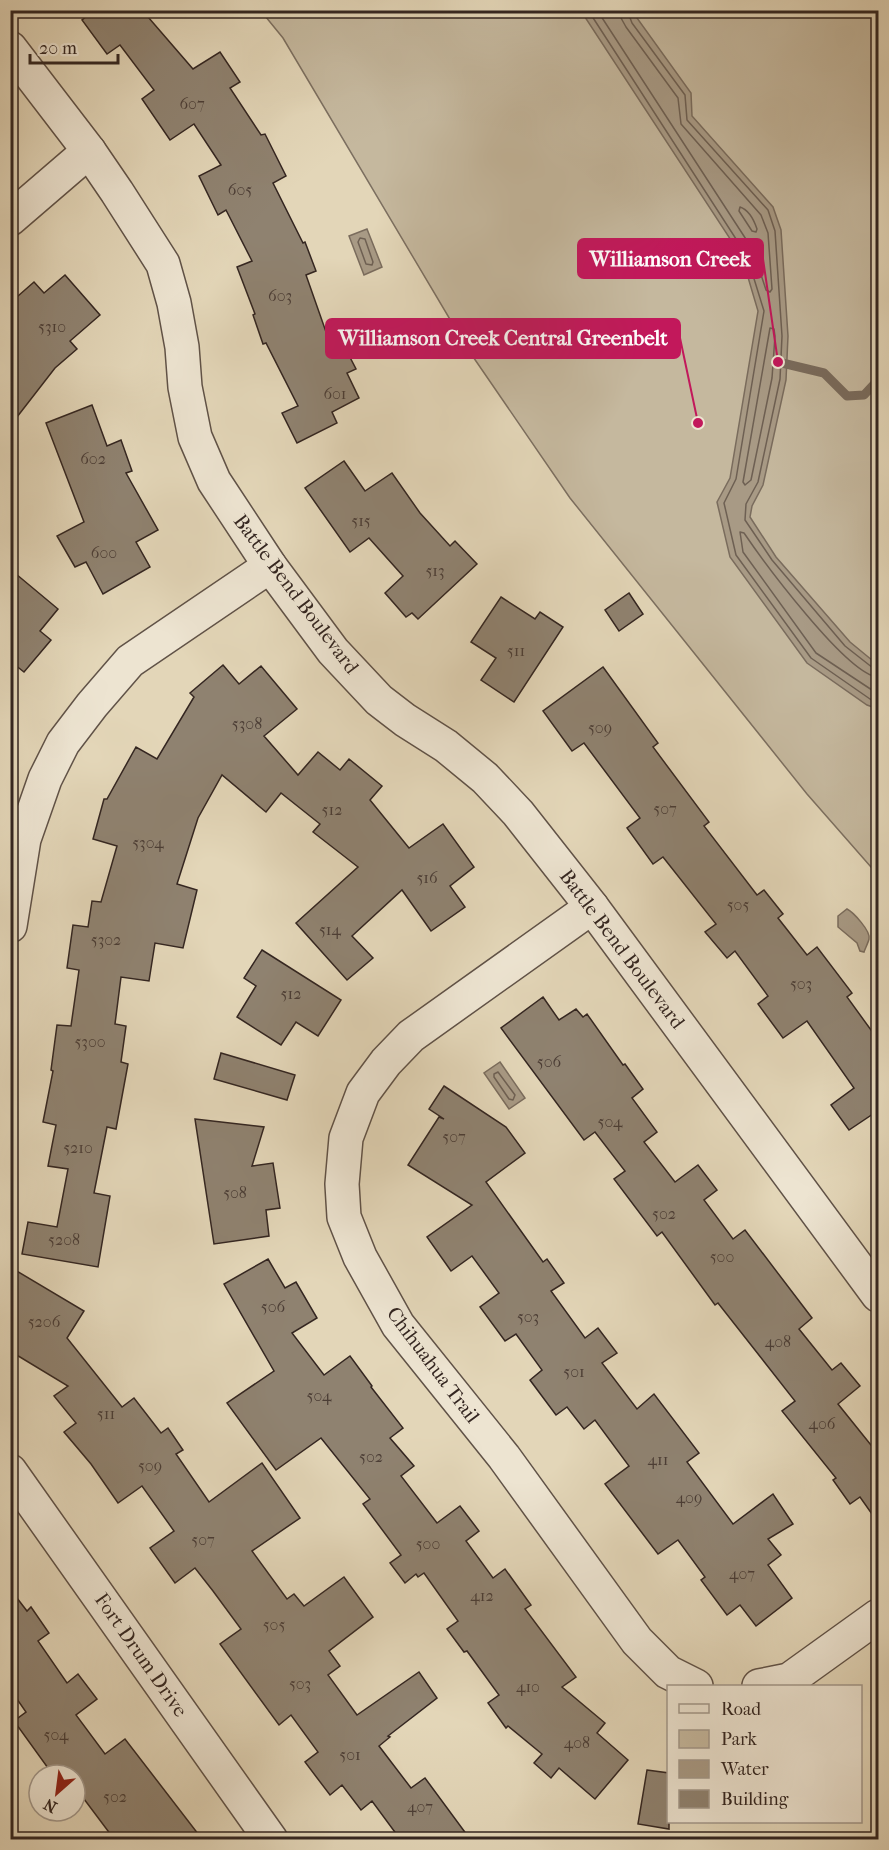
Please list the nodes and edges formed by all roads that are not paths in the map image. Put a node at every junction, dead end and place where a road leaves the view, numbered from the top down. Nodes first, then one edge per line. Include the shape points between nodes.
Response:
1 (10, 48) edge
2 (89, 151) junction
3 (10, 219) edge
4 (270, 566) junction
5 (592, 907) junction
6 (10, 926) edge
7 (879, 1295) edge
8 (10, 1471) edge
9 (879, 1616) edge
10 (694, 1685) edge
11 (764, 1685) edge
12 (271, 1839) edge

1 - 2 street, Battle Bend Boulevard
2 - 3 street
2 - 4 street, Battle Bend Boulevard via 163,264 182,346 195,436 214,482
4 - 5 street, Battle Bend Boulevard via 333,651 379,700 485,778 518,813
4 - 6 street via 130,661 63,743 45,779 24,839
5 - 7 street, Battle Bend Boulevard
5 - 10 street, Chihuahua Trail via 411,1036 386,1062 363,1093 346,1138 344,1217 360,1257 398,1325 504,1457 637,1641 668,1672
8 - 12 street, Fort Drum Drive
9 - 11 street via 789,1680

